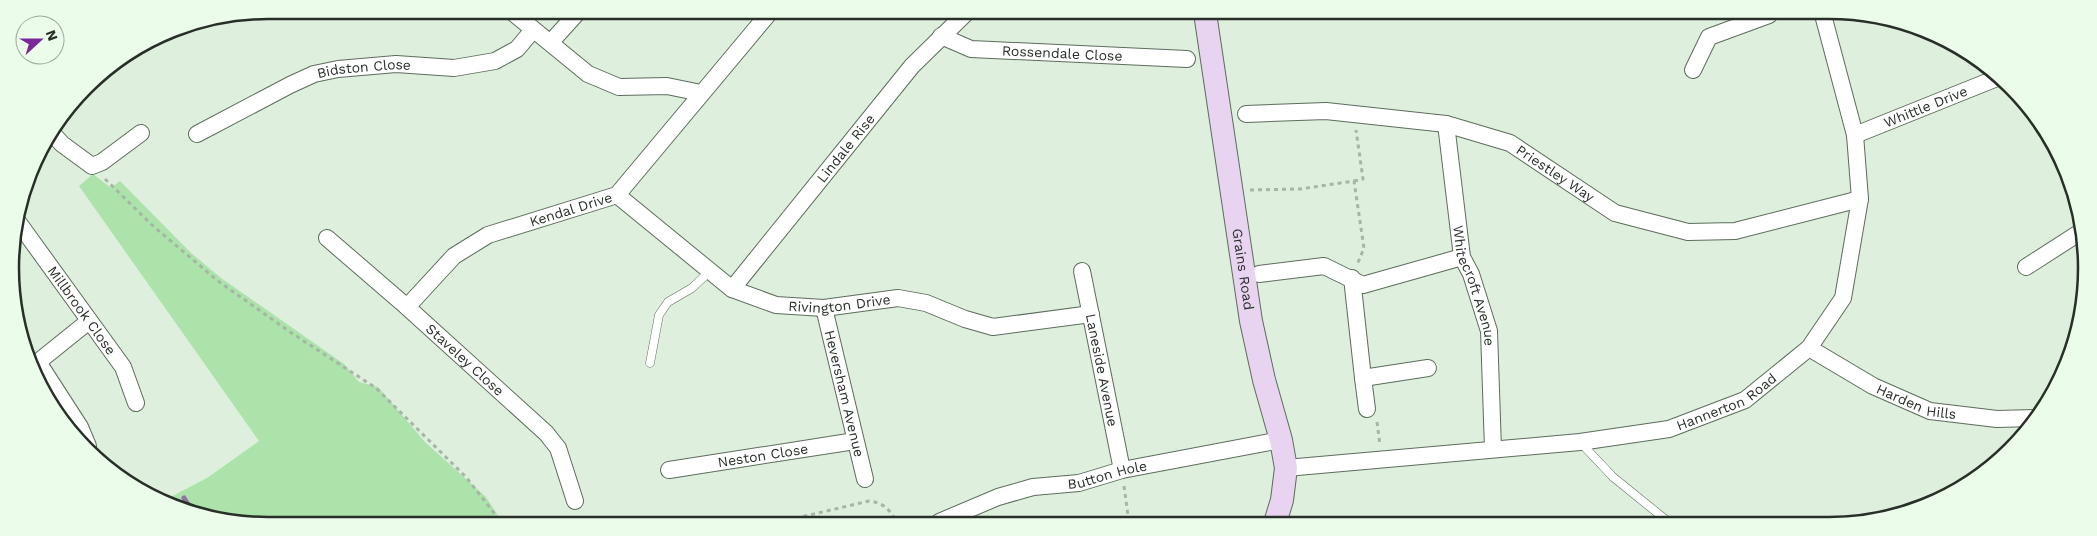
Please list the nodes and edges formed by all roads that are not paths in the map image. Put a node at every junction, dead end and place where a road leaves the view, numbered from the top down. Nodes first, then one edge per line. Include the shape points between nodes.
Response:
1 (521, 19) edge
2 (572, 19) edge
3 (764, 19) edge
4 (959, 19) edge
5 (1206, 19) edge
6 (1758, 19) edge
7 (1824, 19) edge
8 (533, 30) junction
9 (941, 36) junction
10 (551, 42) junction
11 (1187, 59) dead end
12 (1693, 70) dead end
13 (1992, 80) edge
14 (701, 93) junction
15 (1246, 114) dead end
16 (1446, 124) junction
17 (141, 133) dead end
18 (197, 134) dead end
19 (1855, 134) junction
20 (56, 137) edge
21 (618, 195) junction
22 (1860, 199) junction
23 (22, 228) edge
24 (2076, 234) edge
25 (327, 238) dead end
26 (1462, 256) junction
27 (2026, 267) dead end
28 (710, 271) junction
29 (1082, 271) dead end
30 (1259, 274) dead end
31 (1352, 278) junction
32 (732, 289) junction
33 (407, 307) junction
34 (824, 308) junction
35 (1091, 314) junction
36 (89, 321) junction
37 (1809, 348) junction
38 (37, 361) edge
39 (650, 363) dead end
40 (1428, 368) dead end
41 (42, 373) edge
42 (1363, 378) junction
43 (136, 403) dead end
44 (1367, 409) road end
45 (2028, 418) edge
46 (83, 435) edge
47 (1281, 440) junction
48 (855, 441) junction
49 (1580, 442) junction
50 (1492, 449) junction
51 (1286, 468) junction
52 (669, 470) dead end
53 (1122, 470) junction
54 (865, 479) dead end
55 (575, 501) dead end
56 (951, 517) edge
57 (1277, 517) edge
58 (1662, 517) edge

1 - 8 street
2 - 10 street
3 - 14 street, Kendal Drive
4 - 9 street, Lindale Rise
5 - 47 street, Grains Road via 1251,321
6 - 12 street via 1709,37
7 - 19 street, Hannerton Road
8 - 10 street
8 - 18 street, Bidston Close via 517,49 496,61 454,68 396,64 314,74
9 - 11 street, Rossendale Close via 972,49
9 - 32 street, Lindale Rise via 912,66
10 - 14 street via 588,74 619,87 667,86
13 - 19 street, Whittle Drive
14 - 21 street, Kendal Drive
15 - 16 street, Priestley Way via 1326,111
16 - 22 street, Priestley Way via 1510,143 1615,213 1688,232 1735,231
16 - 26 street, Whitecroft Avenue
17 - 20 street via 92,166
19 - 22 street, Hannerton Road
21 - 28 street, Rivington Drive
21 - 33 street, Kendal Drive via 488,235 454,256
22 - 37 street, Hannerton Road via 1843,298
23 - 36 street, Millbrook Close
24 - 27 street
25 - 33 street, Staveley Close
26 - 31 street via 1363,286
26 - 50 street, Whitecroft Avenue via 1489,331
28 - 32 street, Rivington Drive
28 - 39 lane via 692,288 668,302 658,315
29 - 35 street, Laneside Avenue
30 - 31 street via 1322,266
31 - 42 street
32 - 34 street, Rivington Drive via 776,305
33 - 55 street, Staveley Close via 553,441
34 - 35 street, Rivington Drive via 898,298 926,303 994,328
34 - 48 street, Heversham Avenue
35 - 53 street, Laneside Avenue
36 - 38 street
36 - 43 street, Millbrook Close via 123,366
37 - 45 street, Harden Hills via 1873,386 1930,411 1997,419
37 - 49 street, Hannerton Road via 1744,400 1669,429
40 - 42 street
41 - 46 street
42 - 44 street
47 - 51 street, Grains Road
47 - 53 street, Button Hole
48 - 52 street, Neston Close
48 - 54 street, Heversham Avenue
49 - 50 street, Hannerton Road
49 - 58 lane via 1613,477
50 - 51 street, Hannerton Road
51 - 57 street, Grains Road
53 - 56 street, Button Hole via 1078,483 1033,487 998,497

